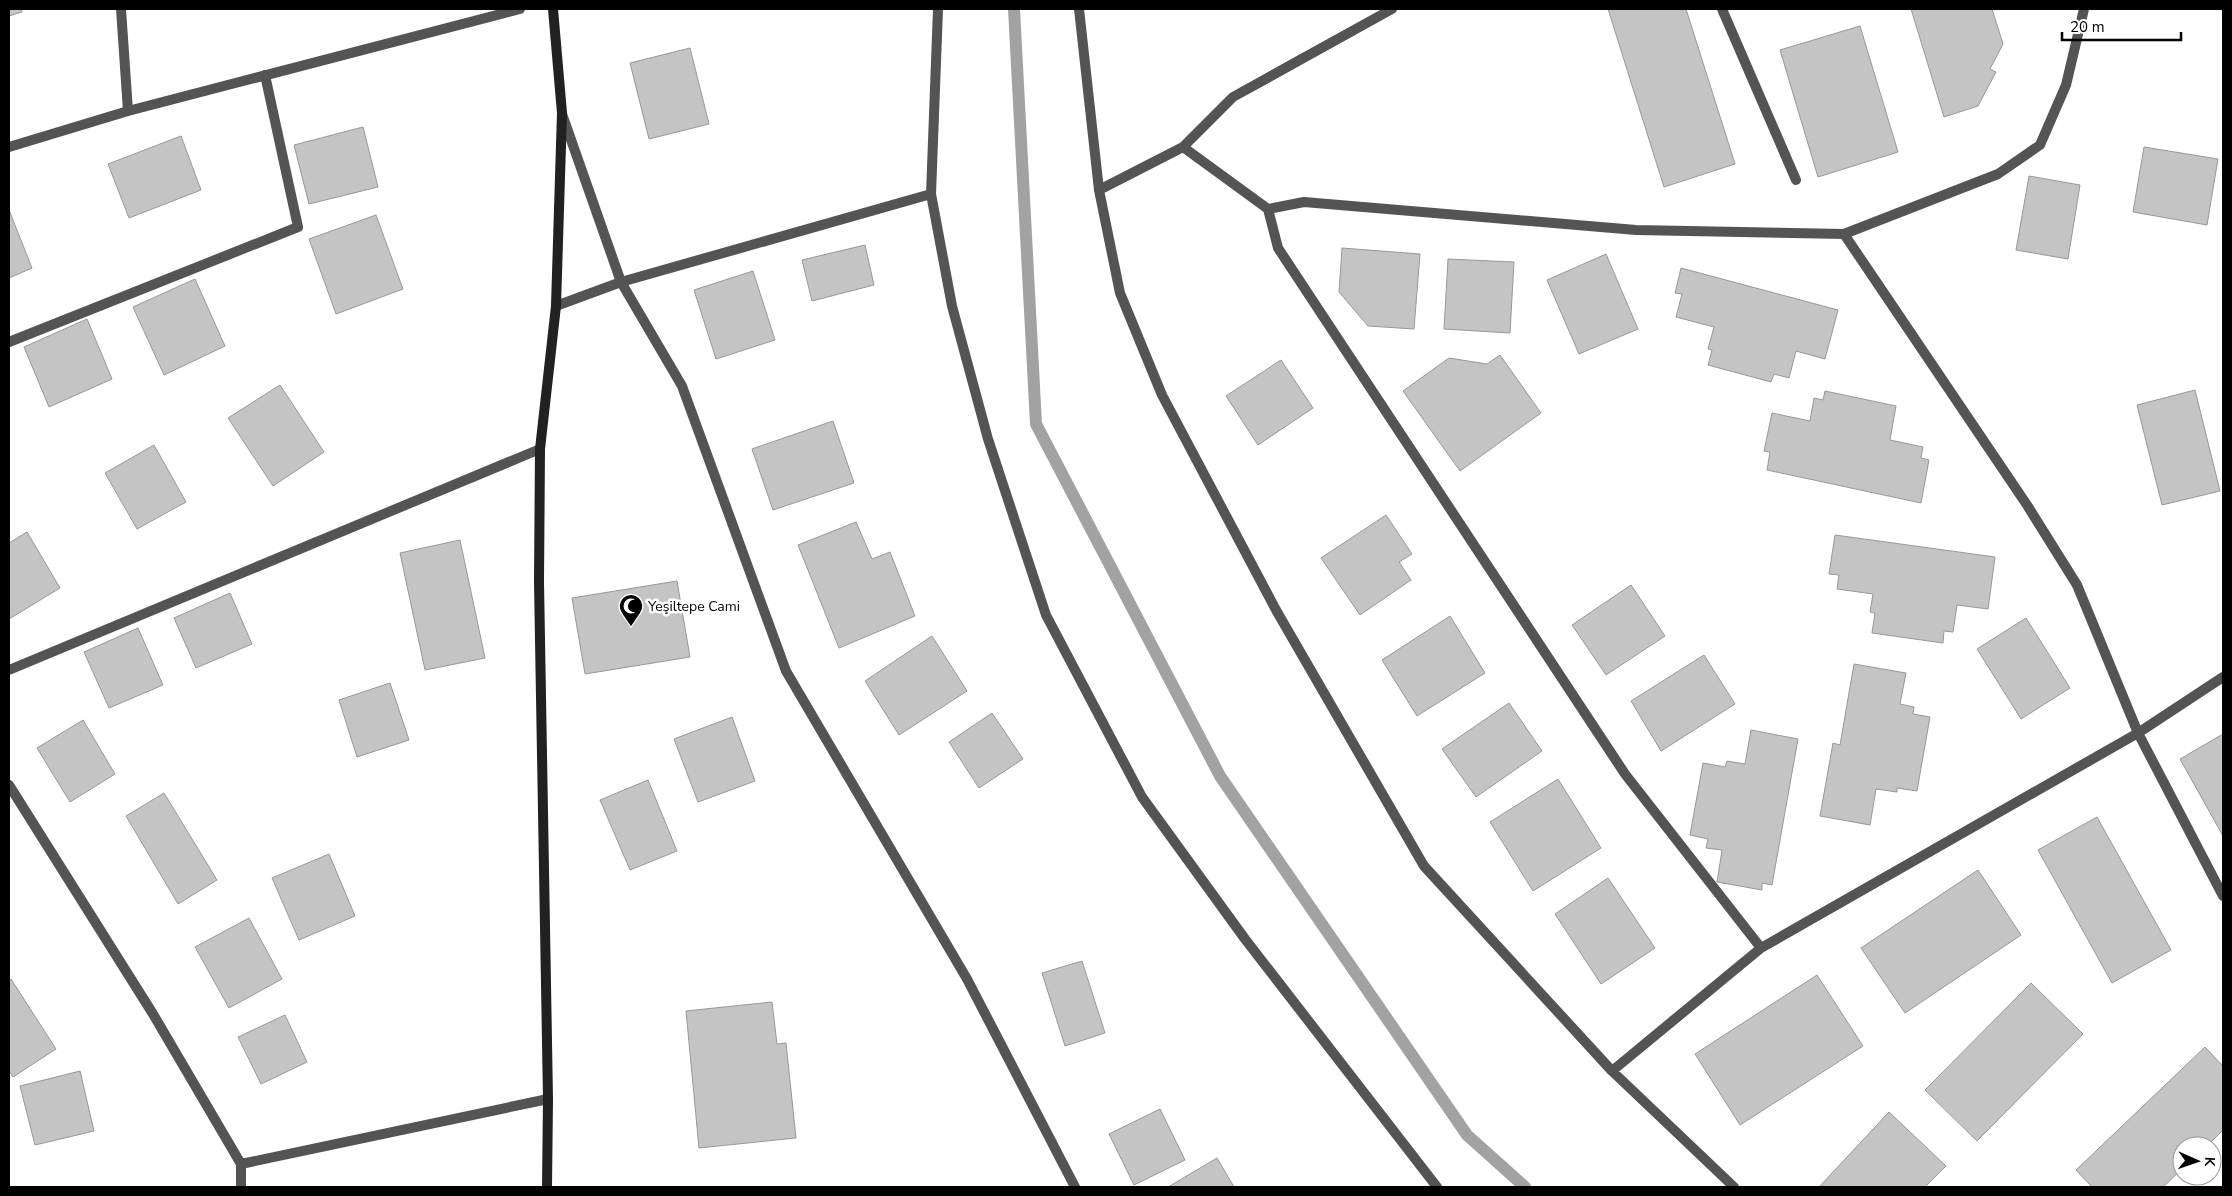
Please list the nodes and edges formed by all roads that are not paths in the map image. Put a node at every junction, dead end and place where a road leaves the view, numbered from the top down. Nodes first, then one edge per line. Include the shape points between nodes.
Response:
1 (122, 9) edge
2 (520, 9) edge
3 (553, 9) edge
4 (938, 9) edge
5 (1079, 9) edge
6 (1392, 9) edge
7 (1722, 9) edge
8 (2084, 9) edge
9 (265, 76) junction
10 (128, 112) junction
11 (562, 113) junction
12 (9, 147) edge
13 (1183, 147) junction
14 (1796, 180) dead end
15 (1099, 190) junction
16 (931, 194) junction
17 (1268, 210) junction
18 (1844, 234) junction
19 (620, 282) junction
20 (556, 306) junction
21 (9, 342) edge
22 (540, 449) junction
23 (9, 670) edge
24 (2223, 677) edge
25 (2138, 733) junction
26 (9, 785) edge
27 (2223, 896) edge
28 (1761, 948) junction
29 (1612, 1071) junction
30 (548, 1099) junction
31 (241, 1164) junction
32 (240, 1187) edge
33 (547, 1187) edge
34 (1075, 1187) edge
35 (1437, 1187) edge
36 (1734, 1187) edge

1 - 10 street
2 - 9 street
3 - 11 street
4 - 16 street
5 - 15 street
6 - 13 street via 1233,97
7 - 14 street
8 - 18 street via 2066,85 2040,145 1998,174
9 - 10 street
9 - 21 street via 298,227
10 - 12 street
11 - 19 street
11 - 20 street
13 - 15 street
13 - 17 street
15 - 29 street via 1120,293 1162,394 1276,610 1424,866
16 - 19 street
16 - 35 street via 952,306 986,430 1046,615 1142,797 1244,939
17 - 18 street via 1304,202 1636,230
17 - 28 street via 1278,248 1625,774
18 - 25 street via 2027,505 2077,585
19 - 20 street
19 - 34 street via 682,386 786,671 967,979
20 - 22 street
22 - 23 street
22 - 30 street via 539,582
24 - 25 street
25 - 27 street
25 - 28 street
26 - 31 street via 153,1014
28 - 29 street
29 - 36 street
30 - 31 street
30 - 33 street
31 - 32 street

